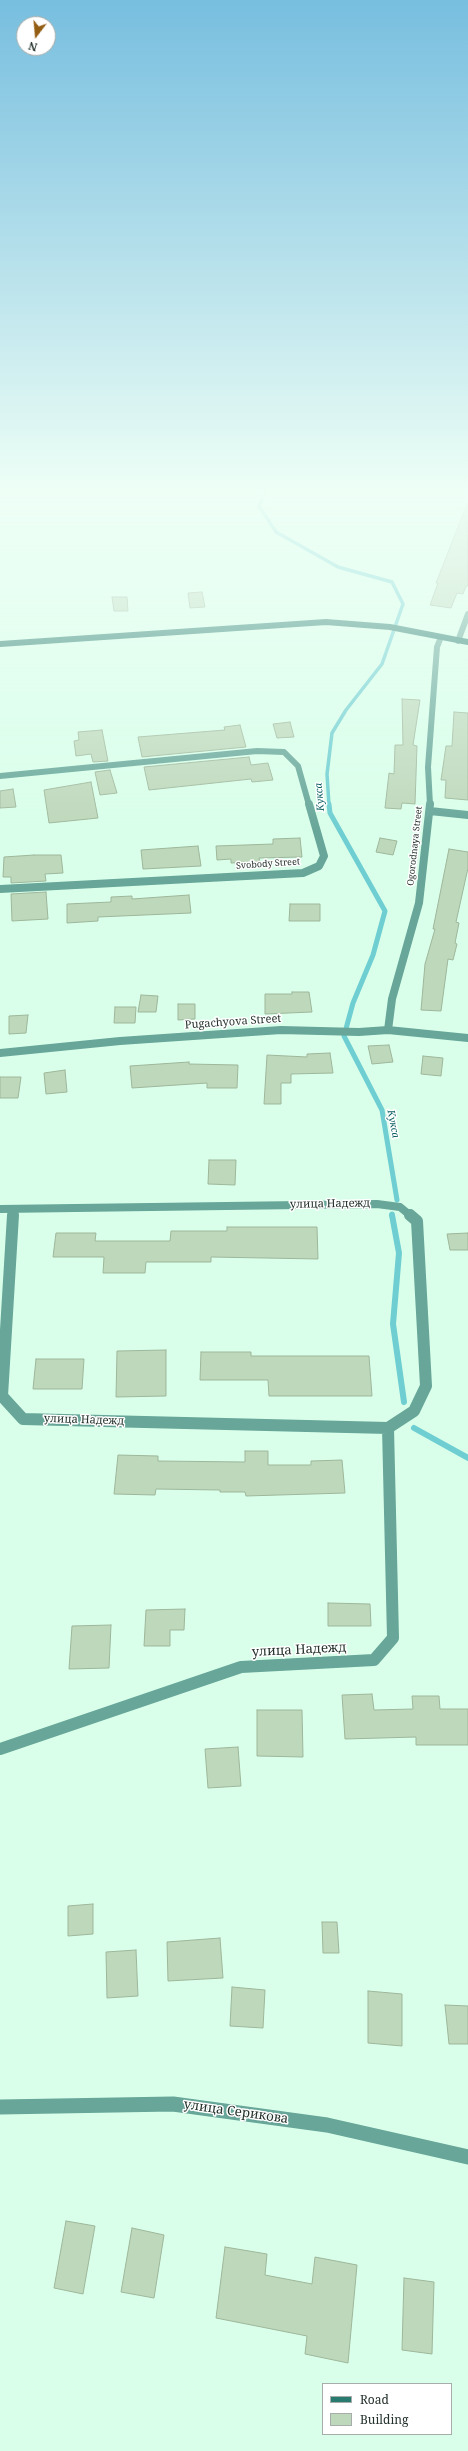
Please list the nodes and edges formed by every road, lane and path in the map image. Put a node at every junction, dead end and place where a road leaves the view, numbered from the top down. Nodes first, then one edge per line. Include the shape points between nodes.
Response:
1 (468, 614) edge
2 (441, 637) junction
3 (458, 641) junction
4 (468, 642) edge
5 (0, 644) edge
6 (0, 776) edge
7 (430, 811) junction
8 (468, 815) edge
9 (0, 889) edge
10 (388, 1030) junction
11 (468, 1038) edge
12 (0, 1053) edge
13 (0, 1209) edge
14 (13, 1209) junction
15 (388, 1428) junction
16 (0, 1749) edge
17 (0, 2107) edge
18 (468, 2157) edge

1 - 3 street
2 - 3 street
2 - 5 street via 390,627 326,622
2 - 7 street, Ogorodnaya Street via 437,647 428,767
3 - 4 street
6 - 9 street, Svobody Street via 257,751 284,752 298,766 324,856 319,866 303,873
7 - 8 street
7 - 10 street, Ogorodnaya Street via 419,903 392,999
10 - 11 street, Pugachyova Street
10 - 12 street, Pugachyova Street via 281,1030 120,1041
13 - 14 street, улица Надежд
14 - 15 street, улица Надежд via 2,1396 23,1419
14 - 15 street, улица Надежд via 377,1204 400,1207 417,1221 426,1386 414,1411
15 - 16 street, улица Надежд via 393,1638 374,1660 241,1667
17 - 18 street, улица Серикова via 173,2104 327,2125

